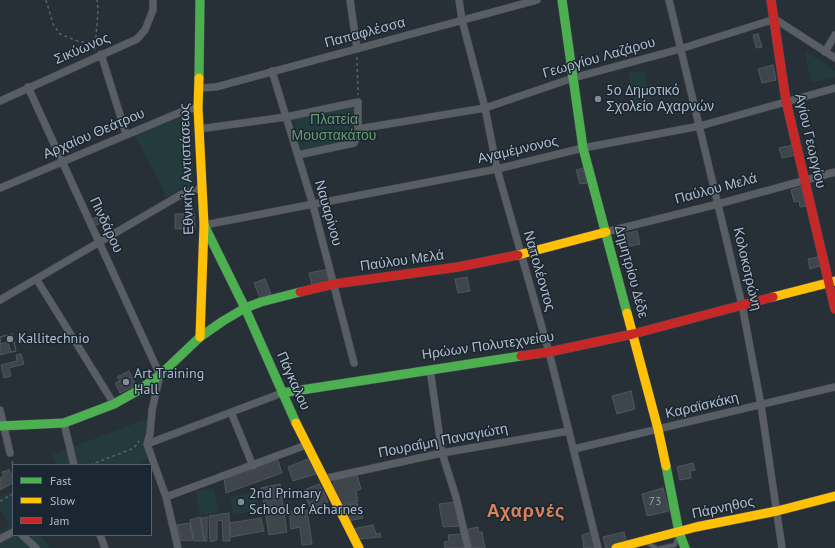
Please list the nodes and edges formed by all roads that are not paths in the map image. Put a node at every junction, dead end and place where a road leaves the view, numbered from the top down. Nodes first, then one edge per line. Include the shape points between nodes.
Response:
1 (200, 0) edge
2 (350, 0) edge
3 (459, 0) edge
4 (537, 0) edge
5 (562, 0) edge
6 (669, 0) edge
7 (771, 0) edge
8 (154, 1) edge
9 (775, 19) junction
10 (462, 20) junction
11 (835, 35) edge
12 (357, 49) junction
13 (680, 49) junction
14 (825, 52) junction
15 (98, 56) junction
16 (835, 58) edge
17 (272, 71) junction
18 (573, 78) junction
19 (28, 87) junction
20 (199, 88) junction
21 (835, 88) edge
22 (0, 101) edge
23 (786, 101) junction
24 (198, 108) junction
25 (485, 108) junction
26 (286, 117) junction
27 (700, 126) junction
28 (199, 129) junction
29 (358, 129) junction
30 (126, 134) junction
31 (583, 148) junction
32 (298, 155) junction
33 (62, 162) junction
34 (497, 169) junction
35 (835, 172) edge
36 (804, 179) junction
37 (0, 188) edge
38 (202, 188) junction
39 (718, 204) junction
40 (313, 205) junction
41 (204, 225) junction
42 (606, 232) junction
43 (100, 243) junction
44 (521, 254) junction
45 (37, 280) junction
46 (832, 282) edge
47 (334, 284) junction
48 (0, 300) edge
49 (742, 305) junction
50 (245, 308) junction
51 (835, 309) edge
52 (633, 334) junction
53 (200, 337) junction
54 (549, 352) junction
55 (354, 363) dead end
56 (430, 368) junction
57 (160, 375) junction
58 (835, 388) edge
59 (282, 393) junction
60 (114, 404) junction
61 (761, 405) junction
62 (0, 410) edge
63 (231, 412) junction
64 (64, 423) junction
65 (2, 426) edge
66 (658, 430) junction
67 (569, 431) junction
68 (147, 444) junction
69 (306, 445) junction
70 (574, 449) junction
71 (10, 453) dead end
72 (442, 453) junction
73 (74, 464) edge
74 (253, 466) junction
75 (323, 479) junction
76 (835, 496) edge
77 (166, 497) junction
78 (777, 511) junction
79 (679, 532) junction
80 (12, 533) edge
81 (23, 536) edge
82 (100, 536) edge
83 (0, 539) edge
84 (644, 541) junction
85 (36, 548) edge
86 (105, 548) edge
87 (178, 548) edge
88 (359, 548) edge
89 (468, 548) edge
90 (598, 548) edge
91 (616, 548) edge
92 (656, 548) edge
93 (660, 548) edge
94 (685, 548) edge
95 (782, 548) edge

1 - 20 street, Εθνικής Αντιστάσεως
2 - 12 street
3 - 10 street, Ναπολέοντος
4 - 10 street, Παπαφλέσσα
5 - 18 street, Δημητρίου Δέδε
6 - 13 street, Κολοκοτρώνη
7 - 9 street, Αγίου Γεωργίου
8 - 15 street, Σικύωνος via 145,30 137,39
9 - 13 street, Γεωργίου Λαζάρου
9 - 14 street
9 - 23 street, Αγίου Γεωργίου
10 - 12 street, Παπαφλέσσα
10 - 25 street, Ναπολέοντος
11 - 14 street
12 - 17 street, Παπαφλέσσα
13 - 18 street, Γεωργίου Λαζάρου
13 - 27 street, Κολοκοτρώνη
14 - 16 street
15 - 19 street, Σικύωνος
15 - 30 street
17 - 20 street, Παπαφλέσσα via 216,87
17 - 26 street, Ναυαρίνου
18 - 25 street, Γεωργίου Λαζάρου
18 - 31 street, Δημητρίου Δέδε
19 - 22 street, Σικύωνος
19 - 33 street, Πινδάρου
20 - 24 street, Εθνικής Αντιστάσεως
21 - 23 street, Αγαμέμνονος
23 - 27 street, Αγαμέμνονος
23 - 36 street, Αγίου Γεωργίου
24 - 28 street, Εθνικής Αντιστάσεως
24 - 30 street, Αρχαίου Θεάτρου via 188,109
25 - 29 street, Γεωργίου Λαζάρου
25 - 34 street, Ναπολέοντος
26 - 28 street
26 - 29 street via 358,102
26 - 32 street, Ναυαρίνου
27 - 31 street, Αγαμέμνονος
27 - 39 street, Κολοκοτρώνη
28 - 38 street, Εθνικής Αντιστάσεως
29 - 32 street via 354,143
30 - 33 street, Αρχαίου Θεάτρου
31 - 34 street, Αγαμέμνονος
31 - 42 street, Δημητρίου Δέδε
32 - 40 street, Ναυαρίνου
33 - 37 street, Αρχαίου Θεάτρου
33 - 43 street, Πινδάρου
34 - 40 street, Αγαμέμνονος
34 - 44 street, Ναπολέοντος
35 - 36 street, Παύλου Μελά
36 - 39 street, Παύλου Μελά
36 - 46 street, Αγίου Γεωργίου
38 - 41 street, Εθνικής Αντιστάσεως
38 - 43 street via 182,194
39 - 42 street, Παύλου Μελά
39 - 49 street, Κολοκοτρώνη
40 - 41 street, Αγαμέμνονος
40 - 47 street, Ναυαρίνου
41 - 50 street, Πάγκαλου
41 - 53 street, Εθνικής Αντιστάσεως
42 - 44 street, Παύλου Μελά
42 - 52 street, Δημητρίου Δέδε
43 - 45 street
43 - 57 street, Πινδάρου
44 - 47 street, Παύλου Μελά via 422,273
44 - 54 street, Ναπολέοντος
45 - 48 street
45 - 60 street
46 - 49 street, Ηρώων Πολυτεχνείου
46 - 51 street, Αγίου Γεωργίου
47 - 50 street, Παύλου Μελά
47 - 55 street, Ναυαρίνου
49 - 52 street, Ηρώων Πολυτεχνείου
49 - 61 street, Κολοκοτρώνη
50 - 53 street, Παύλου Μελά
50 - 59 street, Πάγκαλου
52 - 54 street, Ηρώων Πολυτεχνείου
52 - 66 street, Δημητρίου Δέδε
53 - 57 street, Παύλου Μελά
54 - 56 street, Ηρώων Πολυτεχνείου
54 - 67 street, Ναπολέοντος
56 - 59 street, Ηρώων Πολυτεχνείου
56 - 72 street
57 - 60 street, Παύλου Μελά
57 - 68 street
58 - 61 street, Καραϊσκάκη
59 - 63 street, Ηρώων Πολυτεχνείου
59 - 69 street, Πάγκαλου
60 - 64 street, Παύλου Μελά
61 - 66 street, Καραϊσκάκη
61 - 78 street, Κολοκοτρώνη
62 - 65 street
63 - 68 street, Ηρώων Πολυτεχνείου
63 - 74 street
64 - 65 street, Παύλου Μελά
64 - 73 street
65 - 71 street
66 - 70 street, Καραϊσκάκη
66 - 79 street, Δημητρίου Δέδε
67 - 70 street, Ναπολέοντος
67 - 72 street, Πουραΐμη Παναγιώτη
68 - 77 street
69 - 74 street
69 - 75 street, Πάγκαλου
70 - 90 street, Ναπολέοντος
72 - 75 street, Πουραΐμη Παναγιώτη
72 - 89 street
74 - 77 street
75 - 88 street, Πάγκαλου
76 - 78 street, Πάρνηθος
77 - 87 street
78 - 79 street, Πάρνηθος
78 - 95 street, Κολοκοτρώνη
79 - 84 street, Πάρνηθος
79 - 93 lane via 675,544
79 - 94 street, Δημητρίου Δέδε
80 - 83 street
81 - 85 street
82 - 86 street
84 - 91 street, Πάρνηθος
84 - 92 lane

